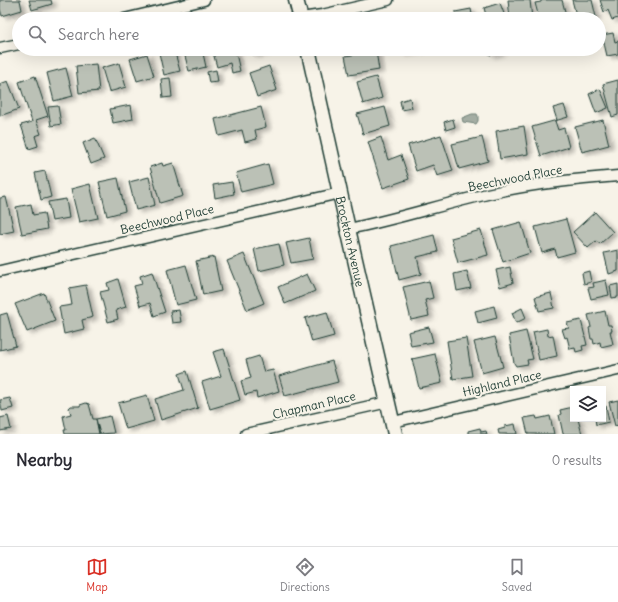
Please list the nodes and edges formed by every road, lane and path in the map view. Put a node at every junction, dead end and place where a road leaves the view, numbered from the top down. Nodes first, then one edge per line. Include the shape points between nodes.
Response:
1 (204, 0) edge
2 (296, 0) edge
3 (388, 0) edge
4 (153, 12) edge
5 (299, 12) edge
6 (335, 12) edge
7 (12, 45) edge
8 (0, 48) edge
9 (310, 56) edge
10 (618, 176) edge
11 (340, 193) junction
12 (348, 229) junction
13 (0, 271) edge
14 (618, 370) edge
15 (388, 402) junction
16 (394, 428) edge
17 (246, 434) edge

1 - 4 street
2 - 5 main road
3 - 6 street
7 - 8 street
9 - 11 main road, Brockton Avenue
10 - 12 street, Beechwood Place via 501,191
11 - 12 main road, Brockton Avenue
11 - 13 street, Beechwood Place
12 - 15 main road, Brockton Avenue
14 - 16 street, Highland Place
15 - 16 main road, Brockton Avenue
15 - 17 street, Chapman Place

